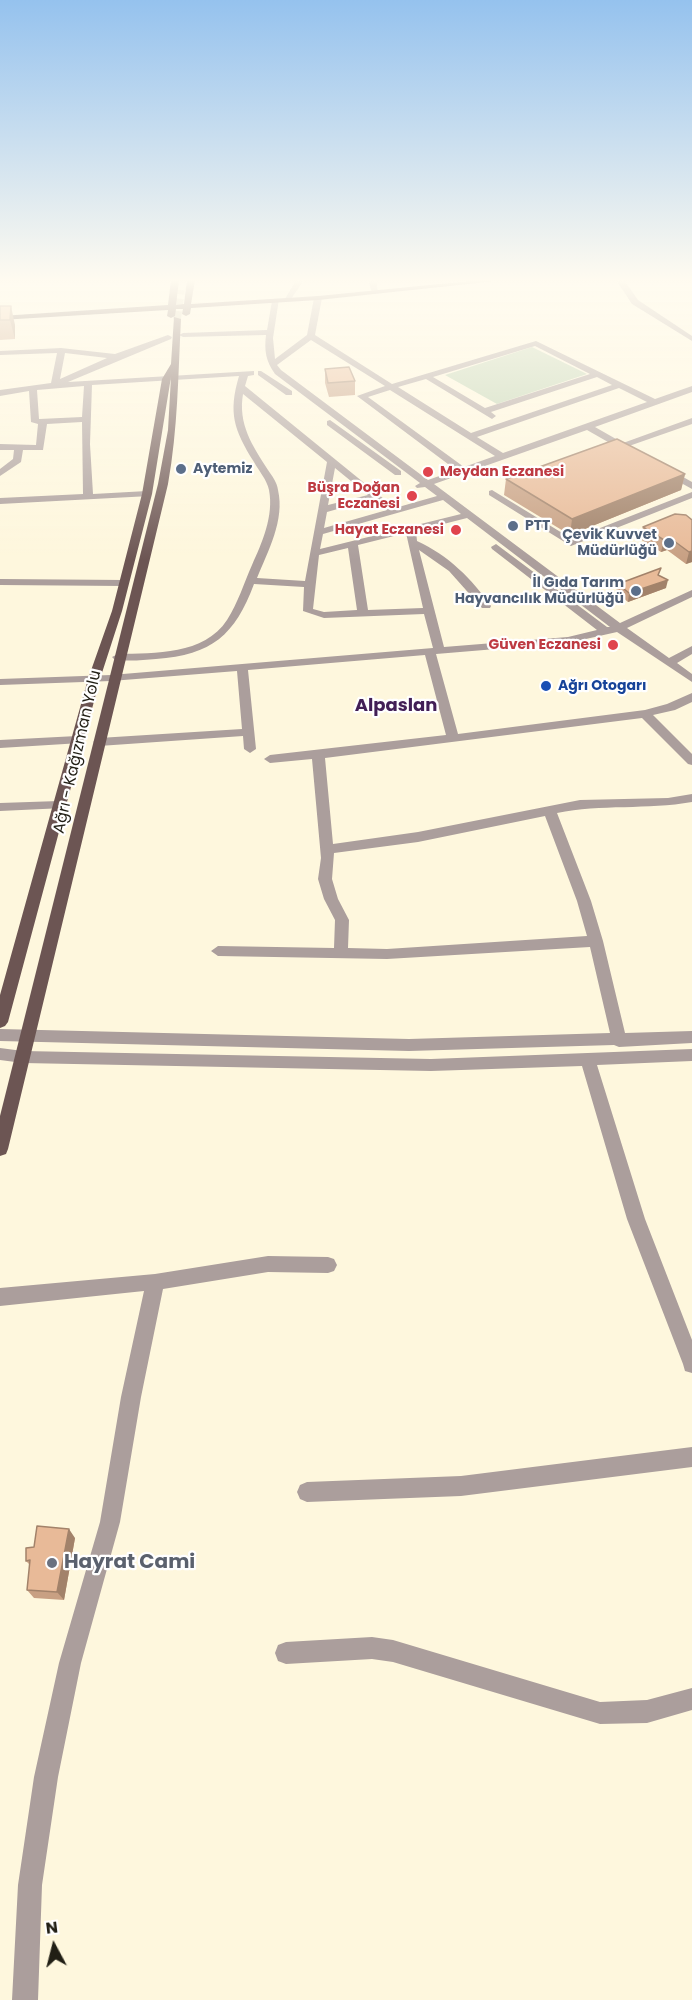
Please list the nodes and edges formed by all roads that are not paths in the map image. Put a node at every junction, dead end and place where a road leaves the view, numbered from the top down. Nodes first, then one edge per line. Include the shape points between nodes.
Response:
1 (57, 373) edge
2 (80, 373) edge
3 (170, 373) edge
4 (175, 373) edge
5 (255, 373) edge
6 (261, 373) edge
7 (282, 373) edge
8 (371, 373) edge
9 (437, 373) edge
10 (244, 374) junction
11 (597, 374) joint
12 (428, 376) junction
13 (171, 379) junction
14 (88, 383) junction
15 (55, 385) junction
16 (620, 385) junction
17 (240, 387) junction
18 (393, 387) junction
19 (33, 388) junction
20 (692, 389) edge
21 (0, 393) edge
22 (676, 394) junction
23 (692, 401) edge
24 (653, 402) junction
25 (484, 411) junction
26 (87, 419) junction
27 (692, 421) edge
28 (43, 422) junction
29 (506, 424) junction
30 (587, 426) junction
31 (469, 436) junction
32 (622, 446) junction
33 (0, 447) edge
34 (18, 448) junction
35 (632, 452) edge
36 (600, 454) edge
37 (501, 456) junction
38 (332, 460) junction
39 (652, 463) edge
40 (464, 471) junction
41 (0, 473) edge
42 (422, 485) junction
43 (692, 486) edge
44 (503, 489) dead end
45 (147, 494) junction
46 (88, 495) junction
47 (692, 495) edge
48 (375, 496) junction
49 (440, 498) junction
50 (0, 501) edge
51 (322, 510) junction
52 (395, 512) junction
53 (463, 516) junction
54 (411, 530) junction
55 (319, 532) junction
56 (412, 543) junction
57 (353, 544) junction
58 (315, 553) junction
59 (250, 581) junction
60 (0, 582) edge
61 (124, 583) junction
62 (308, 584) junction
63 (692, 593) edge
64 (486, 606) dead end
65 (430, 611) junction
66 (363, 614) junction
67 (620, 628) junction
68 (604, 632) junction
69 (692, 650) edge
70 (434, 651) junction
71 (118, 657) junction
72 (669, 663) junction
73 (242, 667) junction
74 (111, 678) junction
75 (94, 679) junction
76 (692, 679) edge
77 (0, 682) edge
78 (692, 697) edge
79 (645, 714) junction
80 (247, 732) junction
81 (453, 737) junction
82 (77, 740) junction
83 (99, 742) junction
84 (0, 744) edge
85 (250, 749) dead end
86 (318, 754) junction
87 (270, 759) dead end
88 (692, 761) edge
89 (692, 798) edge
90 (59, 805) junction
91 (0, 807) edge
92 (549, 810) junction
93 (327, 849) junction
94 (596, 941) junction
95 (218, 951) dead end
96 (341, 953) junction
97 (0, 1022) edge
98 (29, 1034) junction
99 (0, 1035) edge
100 (692, 1038) edge
101 (619, 1041) junction
102 (0, 1054) edge
103 (692, 1055) edge
104 (23, 1057) junction
105 (588, 1060) junction
106 (0, 1149) edge
107 (328, 1265) dead end
108 (155, 1282) junction
109 (0, 1297) edge
110 (692, 1364) edge
111 (692, 1457) edge
112 (307, 1492) dead end
113 (286, 1653) dead end
114 (692, 1699) edge
115 (25, 2000) edge

1 - 15 street
2 - 15 street
3 - 13 main road, Ağrı - Kağızman Yolu
4 - 13 main road
5 - 10 street
6 - 42 street
7 - 42 street
8 - 18 street
9 - 12 street
10 - 13 street
10 - 17 street
11 - 16 street
11 - 25 street
12 - 18 street
12 - 25 street
13 - 14 street
13 - 45 main road, Ağrı - Kağızman Yolu
13 - 71 main road, Ağrı - Kağızman Yolu via 170,445
14 - 15 street
14 - 26 street
15 - 19 street
16 - 24 street
16 - 29 street
17 - 38 street
17 - 59 street via 235,412 241,434 274,493 269,531
18 - 31 street
18 - 40 street via 361,396
19 - 21 street
19 - 28 street via 35,422
20 - 22 street
22 - 23 street
22 - 24 street
24 - 30 street
25 - 29 street
26 - 28 street
26 - 46 street
27 - 32 street
28 - 34 street via 40,448
29 - 31 street
30 - 32 street
30 - 37 street
31 - 37 street
32 - 35 street
32 - 36 street
33 - 34 street
34 - 41 street via 18,460
37 - 40 street
38 - 48 street
38 - 51 street
39 - 43 street
40 - 42 street
42 - 49 street
44 - 47 street via 492,493 571,543
45 - 46 street
45 - 61 main road, Ağrı - Kağızman Yolu
46 - 50 street
48 - 51 street
48 - 52 street
49 - 52 street
49 - 53 street
51 - 55 street
52 - 55 street
53 - 54 street
53 - 67 street
53 - 68 street
54 - 56 street
54 - 57 street
55 - 58 street
56 - 64 street via 427,548 453,570
56 - 65 street
57 - 58 street
57 - 66 street
58 - 62 street
59 - 62 street
59 - 71 street via 226,630 200,647 175,654
60 - 61 street
61 - 75 main road, Ağrı - Kağızman Yolu
62 - 66 street via 306,607 312,613
63 - 67 street
65 - 66 street
65 - 70 street
67 - 68 street
67 - 72 street
68 - 70 street via 568,640
69 - 72 street
70 - 73 street
70 - 81 street
71 - 74 main road, Ağrı - Kağızman Yolu
72 - 76 street
73 - 74 street
73 - 80 street
74 - 75 street
74 - 83 main road, Ağrı - Kağızman Yolu
75 - 77 street
75 - 82 main road, Ağrı - Kağızman Yolu
78 - 79 street
79 - 81 street
79 - 88 street
80 - 83 street
80 - 85 street
81 - 86 street
82 - 84 street
82 - 90 main road, Ağrı - Kağızman Yolu
83 - 98 main road, Ağrı - Kağızman Yolu
86 - 87 street
86 - 93 street
89 - 92 street via 580,804
90 - 91 street
90 - 97 main road, Ağrı - Kağızman Yolu
92 - 93 street via 418,837
92 - 94 street
93 - 96 street via 325,879 342,920
94 - 96 street via 387,954
94 - 101 street
95 - 96 street
98 - 99 street
98 - 101 street via 409,1045
98 - 104 main road, Ağrı - Kağızman Yolu
100 - 101 street
102 - 104 street
103 - 105 street
104 - 105 street via 431,1065
104 - 106 main road, Ağrı - Kağızman Yolu
105 - 110 street via 636,1219
107 - 108 street via 268,1264
108 - 109 street
108 - 115 street via 110,1522 70,1663 46,1777 30,1885
111 - 112 street via 461,1486
113 - 114 street via 372,1648 393,1651 600,1713 636,1714

